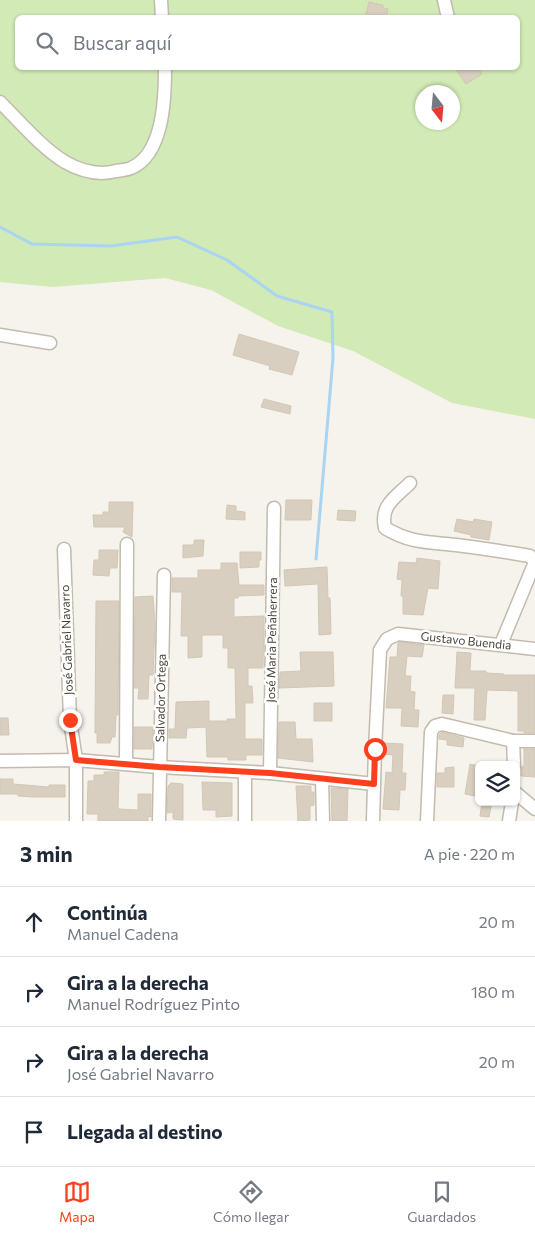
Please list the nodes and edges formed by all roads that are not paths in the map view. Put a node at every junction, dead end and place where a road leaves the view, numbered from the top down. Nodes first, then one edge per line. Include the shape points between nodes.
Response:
1 (161, 0) edge
2 (444, 0) edge
3 (162, 15) edge
4 (447, 15) edge
5 (165, 70) edge
6 (0, 102) edge
7 (0, 334) edge
8 (50, 343) dead end
9 (410, 483) dead end
10 (274, 508) dead end
11 (127, 544) dead end
12 (64, 550) dead end
13 (164, 575) dead end
14 (501, 644) junction
15 (535, 649) edge
16 (513, 741) junction
17 (535, 741) edge
18 (76, 760) junction
19 (0, 761) edge
20 (514, 761) edge
21 (126, 763) junction
22 (159, 767) junction
23 (245, 772) junction
24 (270, 773) junction
25 (322, 779) junction
26 (374, 784) junction
27 (520, 796) edge
28 (511, 806) edge
29 (535, 809) edge
30 (76, 821) edge
31 (159, 821) edge
32 (245, 821) edge
33 (323, 821) edge
34 (373, 821) edge
35 (427, 821) edge
36 (509, 821) edge

1 - 3 street
2 - 4 street
5 - 6 street via 164,102 153,146 132,168 111,173 91,173 64,161
7 - 8 street
9 - 14 street via 385,508 385,528 419,542 506,551 530,556 535,562
10 - 24 street, José Maria Peñaherrera
11 - 21 street
12 - 18 street, José Gabriel Navarro via 70,720
13 - 22 street, Salvador Ortega
14 - 15 street, Gustavo Buendia
14 - 26 street, Gustavo Buendia via 398,634 387,639 380,650
16 - 17 street
16 - 20 street
16 - 35 street via 442,724 434,726 431,732
18 - 19 street
18 - 21 street
18 - 30 street, José Gabriel Navarro
21 - 22 street
22 - 23 street
22 - 31 street, Salvador Ortega
23 - 24 street
23 - 32 street
24 - 25 street
25 - 26 street
25 - 33 street
26 - 34 street
27 - 29 street
28 - 36 street

